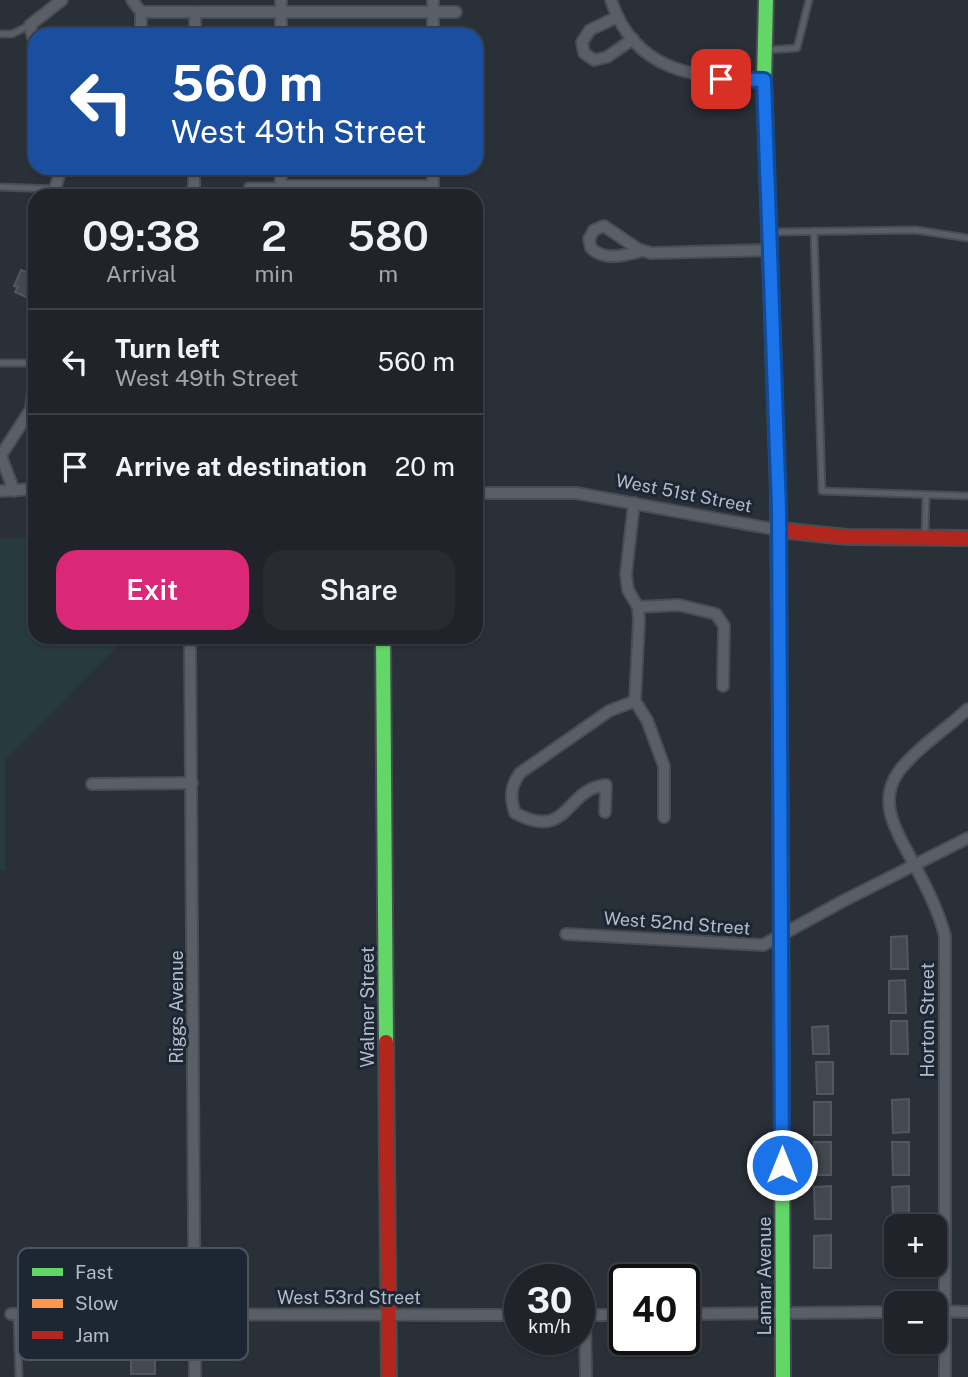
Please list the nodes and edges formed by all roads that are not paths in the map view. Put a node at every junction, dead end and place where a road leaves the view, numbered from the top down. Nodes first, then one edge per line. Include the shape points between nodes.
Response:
1 (62, 0) edge
2 (132, 0) edge
3 (281, 0) edge
4 (433, 0) edge
5 (611, 0) edge
6 (766, 0) edge
7 (809, 0) edge
8 (218, 6) edge
9 (141, 12) junction
10 (195, 12) junction
11 (281, 12) junction
12 (433, 12) junction
13 (456, 12) dead end
14 (617, 17) junction
15 (30, 25) junction
16 (31, 28) edge
17 (141, 28) edge
18 (195, 28) edge
19 (281, 28) edge
20 (433, 28) edge
21 (0, 34) edge
22 (633, 39) junction
23 (764, 50) junction
24 (764, 80) junction
25 (281, 175) edge
26 (433, 175) edge
27 (281, 186) junction
28 (0, 187) edge
29 (28, 189) edge
30 (245, 189) edge
31 (814, 230) junction
32 (769, 232) junction
33 (968, 237) edge
34 (769, 250) junction
35 (642, 251) junction
36 (0, 363) edge
37 (28, 363) edge
38 (28, 414) edge
39 (1, 456) edge
40 (28, 490) edge
41 (0, 491) edge
42 (14, 491) junction
43 (483, 493) edge
44 (926, 496) junction
45 (968, 496) edge
46 (634, 503) junction
47 (779, 530) junction
48 (926, 538) junction
49 (968, 538) edge
50 (638, 607) junction
51 (190, 644) edge
52 (383, 644) edge
53 (723, 686) dead end
54 (635, 701) junction
55 (968, 709) edge
56 (192, 783) junction
57 (92, 784) dead end
58 (604, 812) dead end
59 (664, 817) dead end
60 (968, 838) edge
61 (914, 864) junction
62 (566, 934) dead end
63 (781, 935) junction
64 (195, 1248) edge
65 (940, 1291) edge
66 (947, 1311) edge
67 (884, 1312) edge
68 (968, 1312) edge
69 (783, 1313) junction
70 (14, 1314) joint
71 (18, 1314) edge
72 (248, 1314) edge
73 (700, 1314) edge
74 (388, 1315) junction
75 (504, 1315) edge
76 (943, 1354) edge
77 (585, 1355) edge
78 (19, 1377) edge
79 (389, 1377) edge
80 (586, 1377) edge
81 (783, 1377) edge
82 (945, 1377) edge

1 - 15 street
2 - 9 street
3 - 11 street
4 - 12 street
5 - 14 street
6 - 23 street, Lamar Avenue
7 - 23 lane via 797,48
8 - 10 street
8 - 11 street
9 - 10 street
9 - 17 street
10 - 18 street
11 - 12 street
11 - 19 street
12 - 13 street
12 - 20 street
14 - 22 street
14 - 22 street via 587,32 582,42 584,53 600,60
15 - 16 street
15 - 21 lane
22 - 24 street via 657,60 685,74
23 - 24 street, Lamar Avenue
24 - 32 street, Lamar Avenue
25 - 27 street
26 - 27 street via 433,186
27 - 30 lane
28 - 29 lane
31 - 32 lane
31 - 33 lane via 916,230
31 - 44 lane via 821,491
32 - 34 street, Lamar Avenue
34 - 35 street
34 - 47 street, Lamar Avenue
35 - 35 street via 607,226 596,228 589,239 600,255
36 - 37 lane
38 - 39 street
39 - 42 street
40 - 42 street
41 - 42 street
43 - 46 street, West 51st Street via 576,493
44 - 45 lane
44 - 48 lane
46 - 47 street, West 51st Street
46 - 50 street via 626,574 628,590
47 - 48 street, West 51st Street
47 - 63 street, Lamar Avenue
48 - 49 street, West 51st Street
50 - 53 street via 679,605 716,614 723,626
50 - 54 street
51 - 56 street, Riggs Avenue
52 - 74 street, Walmer Street
54 - 58 street via 609,711 520,773 512,784 510,799 515,813 526,819 557,819 581,793 606,785
54 - 59 street via 664,766
55 - 61 street, Horton Street via 901,769 890,790 890,816
56 - 57 street
56 - 64 street, Riggs Avenue
60 - 61 street, West 52nd Street
61 - 63 street, West 52nd Street
61 - 65 street, Horton Street via 945,936
62 - 63 street, West 52nd Street via 760,946
63 - 69 street, Lamar Avenue
66 - 68 street
67 - 69 street
69 - 73 street
69 - 81 street, Lamar Avenue
70 - 71 street, West 53rd Street
70 - 78 lane
72 - 74 street, West 53rd Street
74 - 75 street, West 53rd Street
74 - 79 street, Walmer Street
76 - 82 street, Horton Street
77 - 80 street

